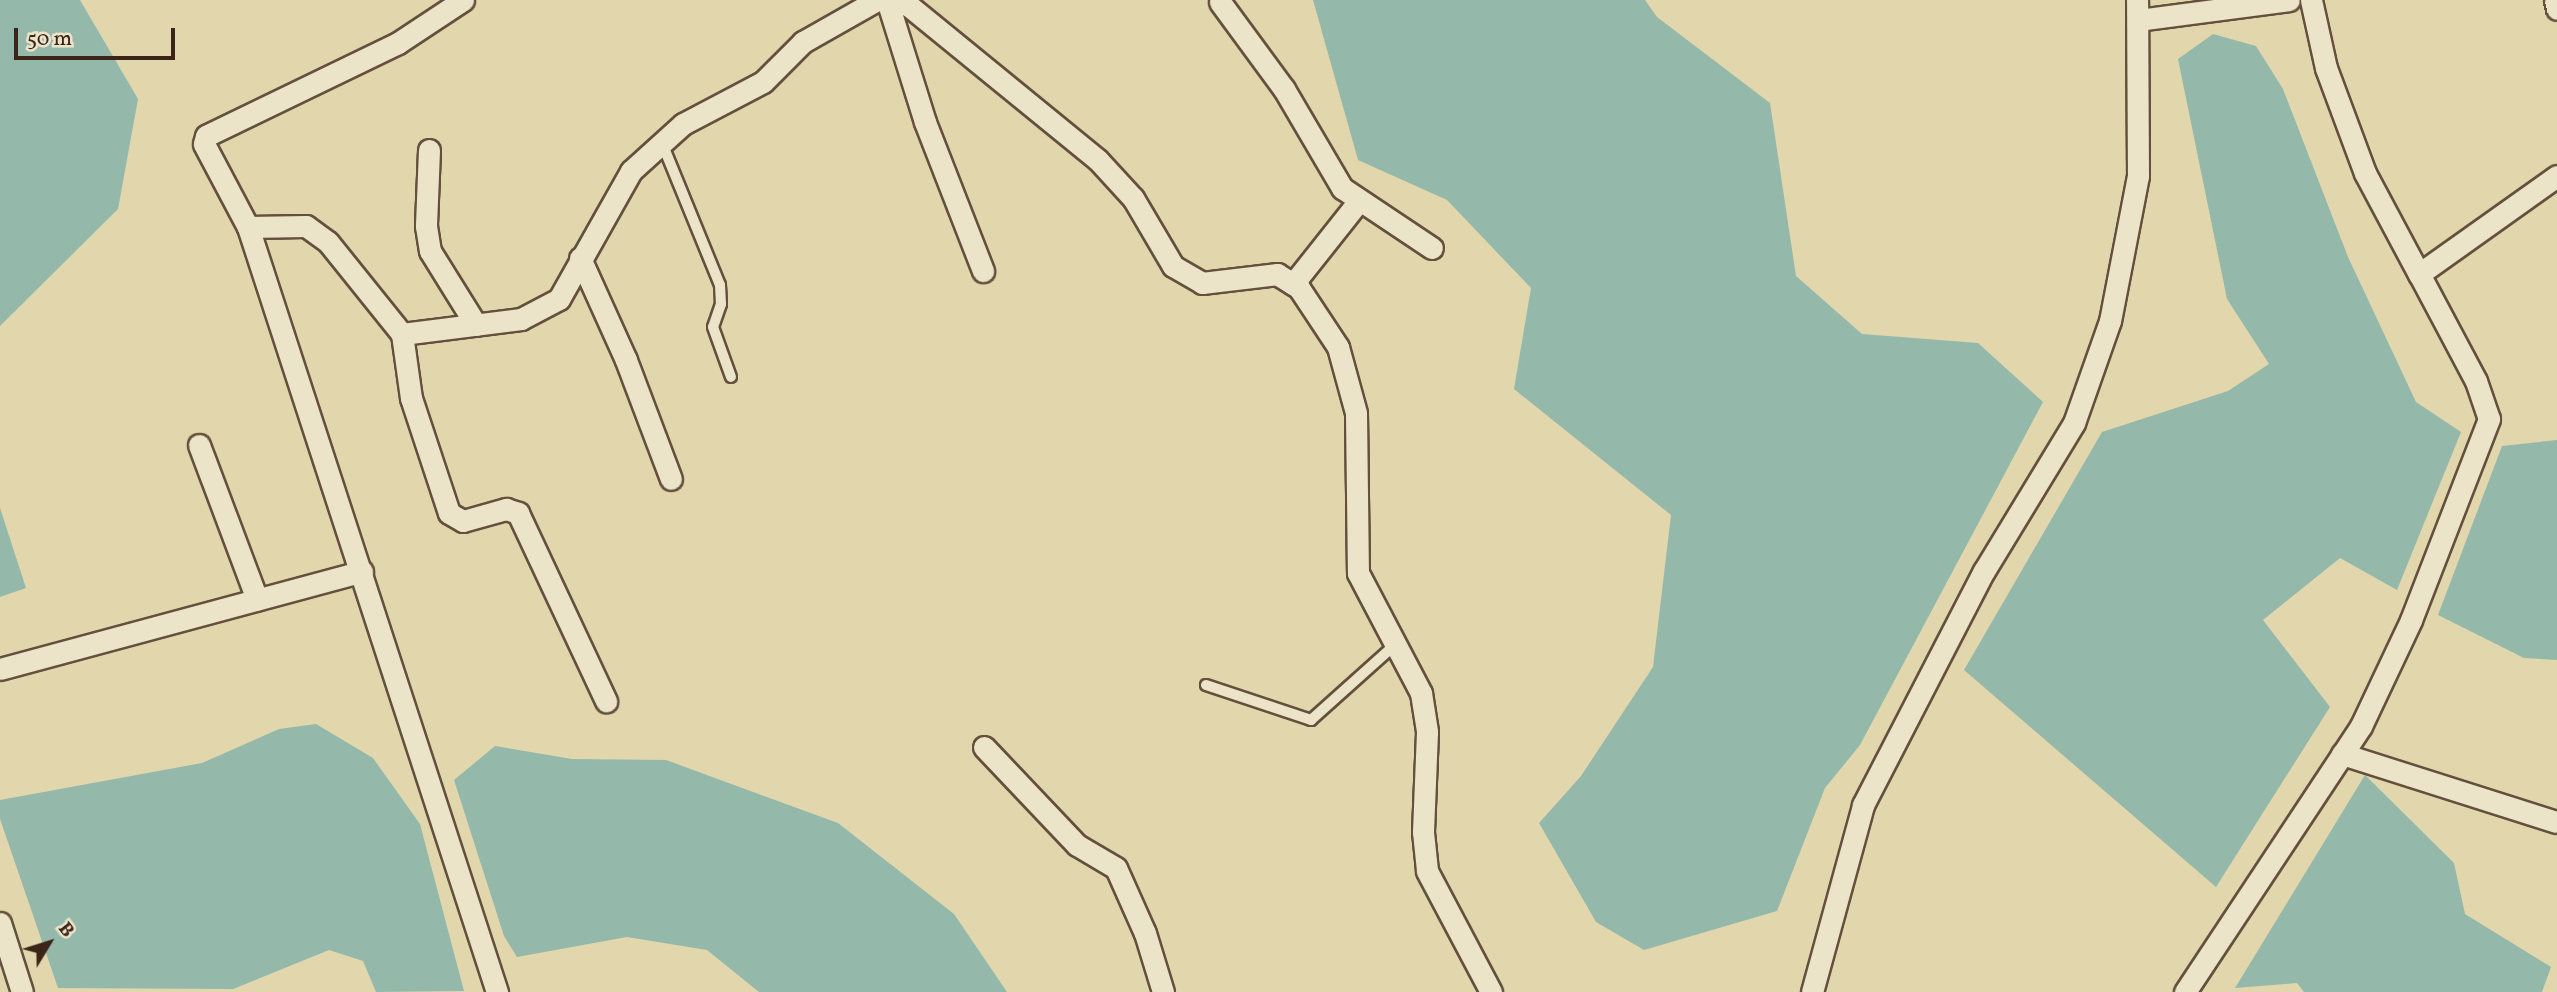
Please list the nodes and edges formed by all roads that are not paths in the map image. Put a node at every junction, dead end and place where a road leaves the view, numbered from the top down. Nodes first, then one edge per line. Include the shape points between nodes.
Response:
1 (463, 0) edge
2 (877, 0) edge
3 (886, 0) edge
4 (2289, 0) edge
5 (2311, 0) edge
6 (2555, 0) edge
7 (1220, 2) dead end
8 (2557, 9) edge
9 (2138, 10) edge
10 (662, 143) junction
11 (429, 150) dead end
12 (2557, 176) edge
13 (1358, 202) junction
14 (247, 228) junction
15 (1432, 248) dead end
16 (580, 258) junction
17 (983, 271) dead end
18 (2419, 274) junction
19 (1293, 284) junction
20 (476, 325) junction
21 (402, 334) junction
22 (731, 377) dead end
23 (199, 445) dead end
24 (671, 480) dead end
25 (362, 570) junction
26 (257, 599) junction
27 (1397, 643) junction
28 (0, 669) edge
29 (1206, 685) dead end
30 (606, 701) dead end
31 (984, 747) dead end
32 (2342, 754) junction
33 (2557, 822) edge
34 (0, 923) edge
35 (22, 992) edge
36 (497, 992) edge
37 (1163, 992) edge
38 (1491, 992) edge
39 (1812, 992) edge
40 (2185, 992) edge

1 - 14 street via 398,43 206,135 204,144
2 - 10 street via 803,42 763,82 683,124
3 - 17 street via 925,122
3 - 19 street via 908,5 1098,160 1133,198 1173,266 1202,283 1277,274
4 - 9 street
5 - 18 street via 2326,68 2365,173
6 - 8 street
7 - 13 street via 1284,89 1342,188
9 - 39 street via 2138,176 2110,321 2074,423 1984,571 1863,805
10 - 16 street via 631,171
10 - 22 lane via 720,285 721,304 713,327
11 - 20 street via 426,226 430,251
12 - 18 street
13 - 15 street
13 - 19 street
14 - 21 street via 306,226 328,242
14 - 25 street
16 - 20 street via 559,299 521,319
16 - 24 street via 626,360
18 - 32 street via 2476,380 2489,419 2411,620 2361,726
19 - 27 street via 1338,347 1356,413 1358,573
20 - 21 street
21 - 30 street via 411,398 450,513 463,522 506,509 518,513
23 - 26 street
25 - 26 street
25 - 36 street
26 - 28 street
27 - 29 lane via 1311,720
27 - 38 street via 1421,692 1427,732 1423,832 1427,871
31 - 37 street via 1077,845 1116,868 1145,933
32 - 33 street
32 - 40 street
34 - 35 street

